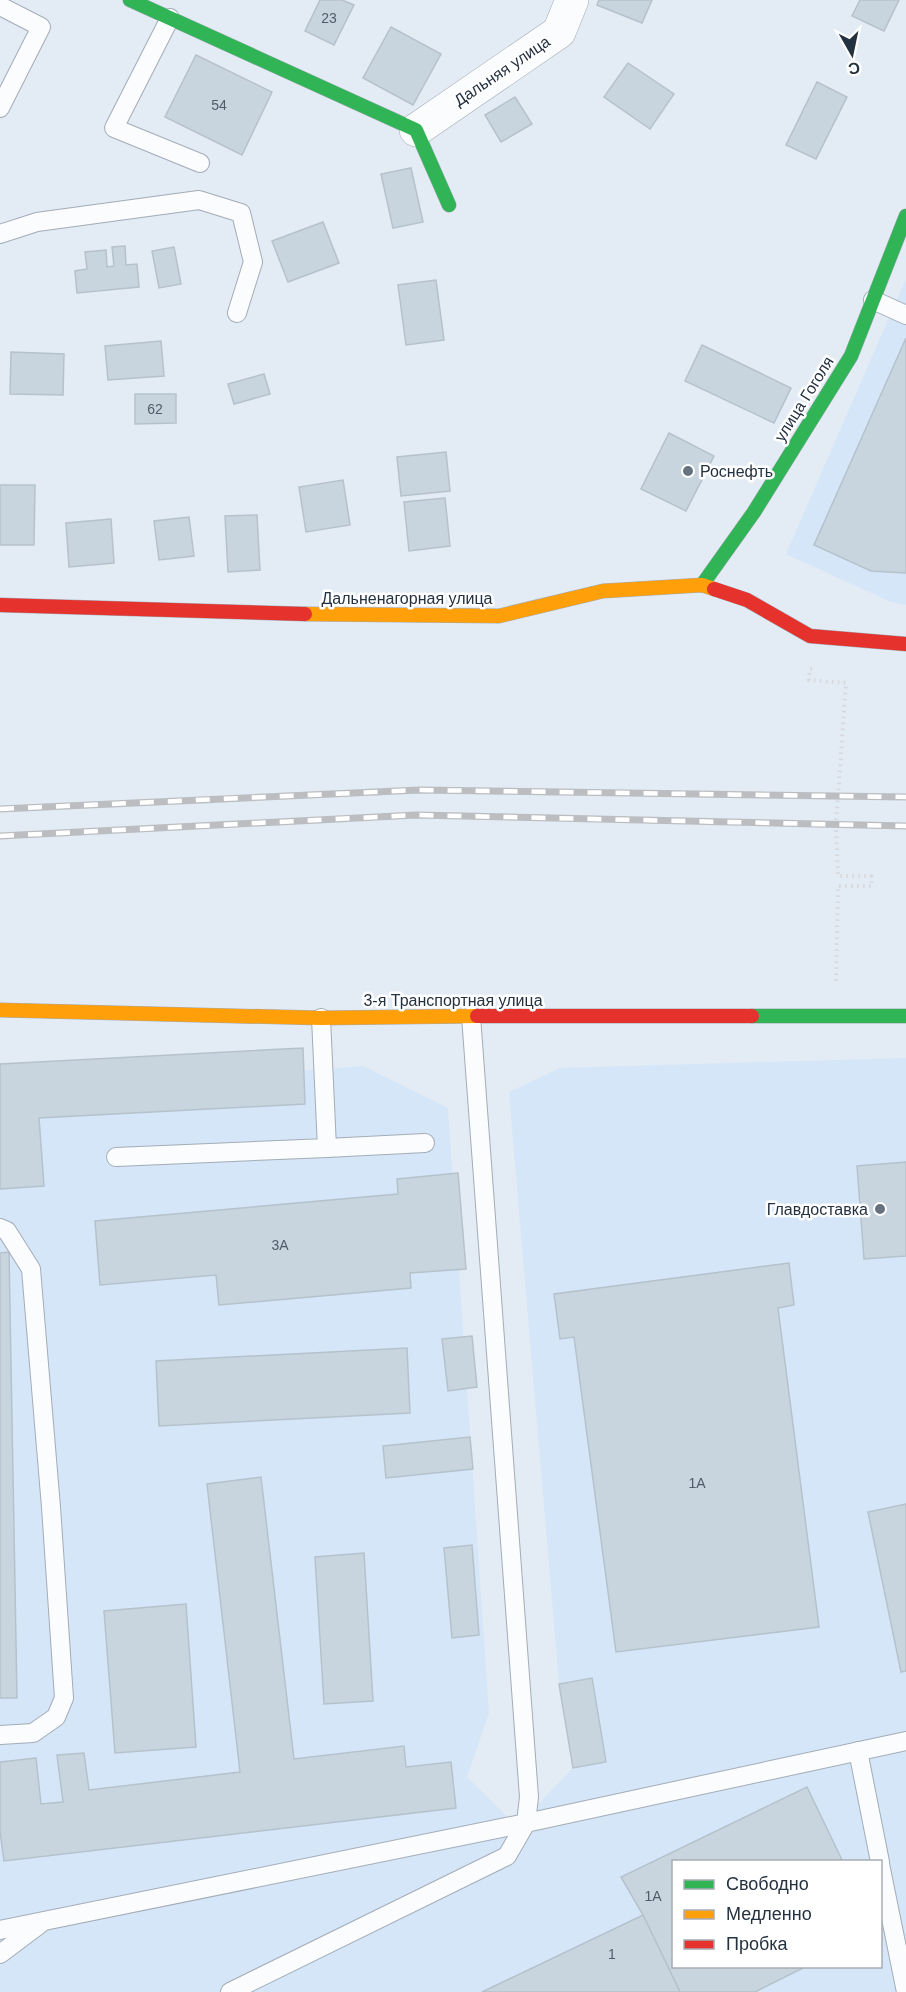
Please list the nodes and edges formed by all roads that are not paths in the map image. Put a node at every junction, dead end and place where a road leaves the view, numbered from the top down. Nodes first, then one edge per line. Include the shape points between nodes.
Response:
1 (130, 0) edge
2 (572, 0) edge
3 (0, 6) edge
4 (170, 18) junction
5 (0, 108) edge
6 (416, 130) junction
7 (200, 164) dead end
8 (449, 205) dead end
9 (906, 216) edge
10 (0, 234) edge
11 (873, 300) junction
12 (237, 313) dead end
13 (906, 315) edge
14 (702, 585) junction
15 (0, 604) edge
16 (906, 644) edge
17 (0, 1010) edge
18 (471, 1016) junction
19 (906, 1016) edge
20 (321, 1018) junction
21 (425, 1143) dead end
22 (327, 1148) junction
23 (116, 1157) dead end
24 (0, 1228) edge
25 (0, 1735) edge
26 (906, 1741) edge
27 (858, 1751) junction
28 (526, 1822) junction
29 (879, 1860) edge
30 (882, 1873) edge
31 (44, 1921) junction
32 (0, 1930) edge
33 (0, 1954) edge
34 (230, 1992) edge
35 (906, 1992) edge

1 - 4 street
2 - 6 street, Дальняя улица via 559,32
3 - 5 lane via 41,27
4 - 6 street
4 - 7 lane via 114,128
6 - 8 street
9 - 11 street, улица Гоголя
10 - 12 lane via 38,222 199,200 241,213 253,262
11 - 13 lane
11 - 14 street, улица Гоголя via 850,356 754,512
14 - 15 street, Дальненагорная улица via 603,591 499,616
14 - 16 street, Дальненагорная улица via 747,600 810,636
17 - 20 street, 3-я Транспортная улица
18 - 19 street, 3-я Транспортная улица
18 - 20 street, 3-я Транспортная улица
18 - 28 lane via 529,1797
20 - 22 lane
21 - 22 lane
22 - 23 lane
24 - 25 lane via 7,1231 31,1269 64,1698 56,1718 33,1733
26 - 27 lane
27 - 28 lane
27 - 29 lane
28 - 31 lane
28 - 34 lane via 507,1856
30 - 35 lane
31 - 32 lane
31 - 33 lane

